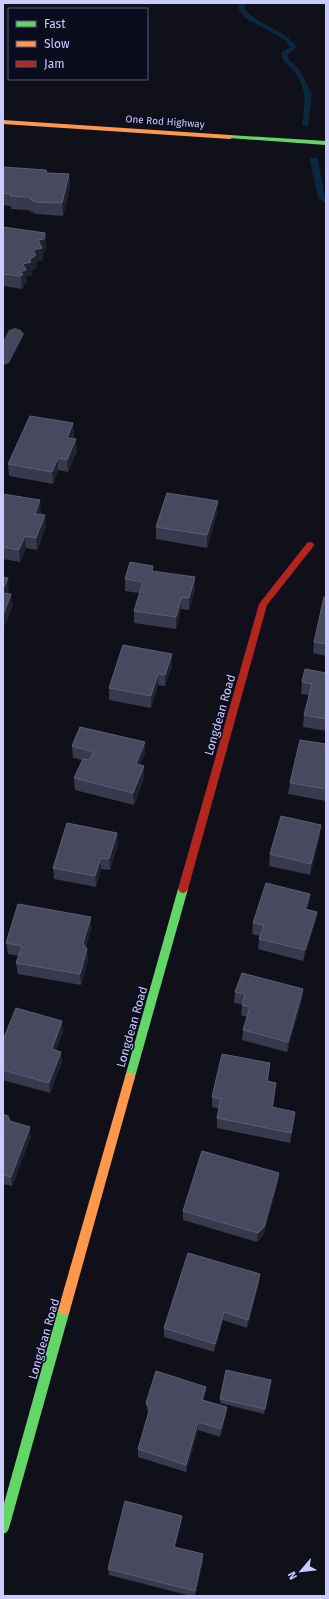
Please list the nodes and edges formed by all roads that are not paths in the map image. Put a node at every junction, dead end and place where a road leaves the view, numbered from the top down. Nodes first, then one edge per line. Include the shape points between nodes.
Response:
1 (3, 122) edge
2 (326, 144) edge
3 (15, 334) dead end
4 (3, 359) edge
5 (310, 545) dead end
6 (3, 1528) edge

1 - 2 street, One Rod Highway
3 - 4 street
5 - 6 street, Longdean Road via 264,604

